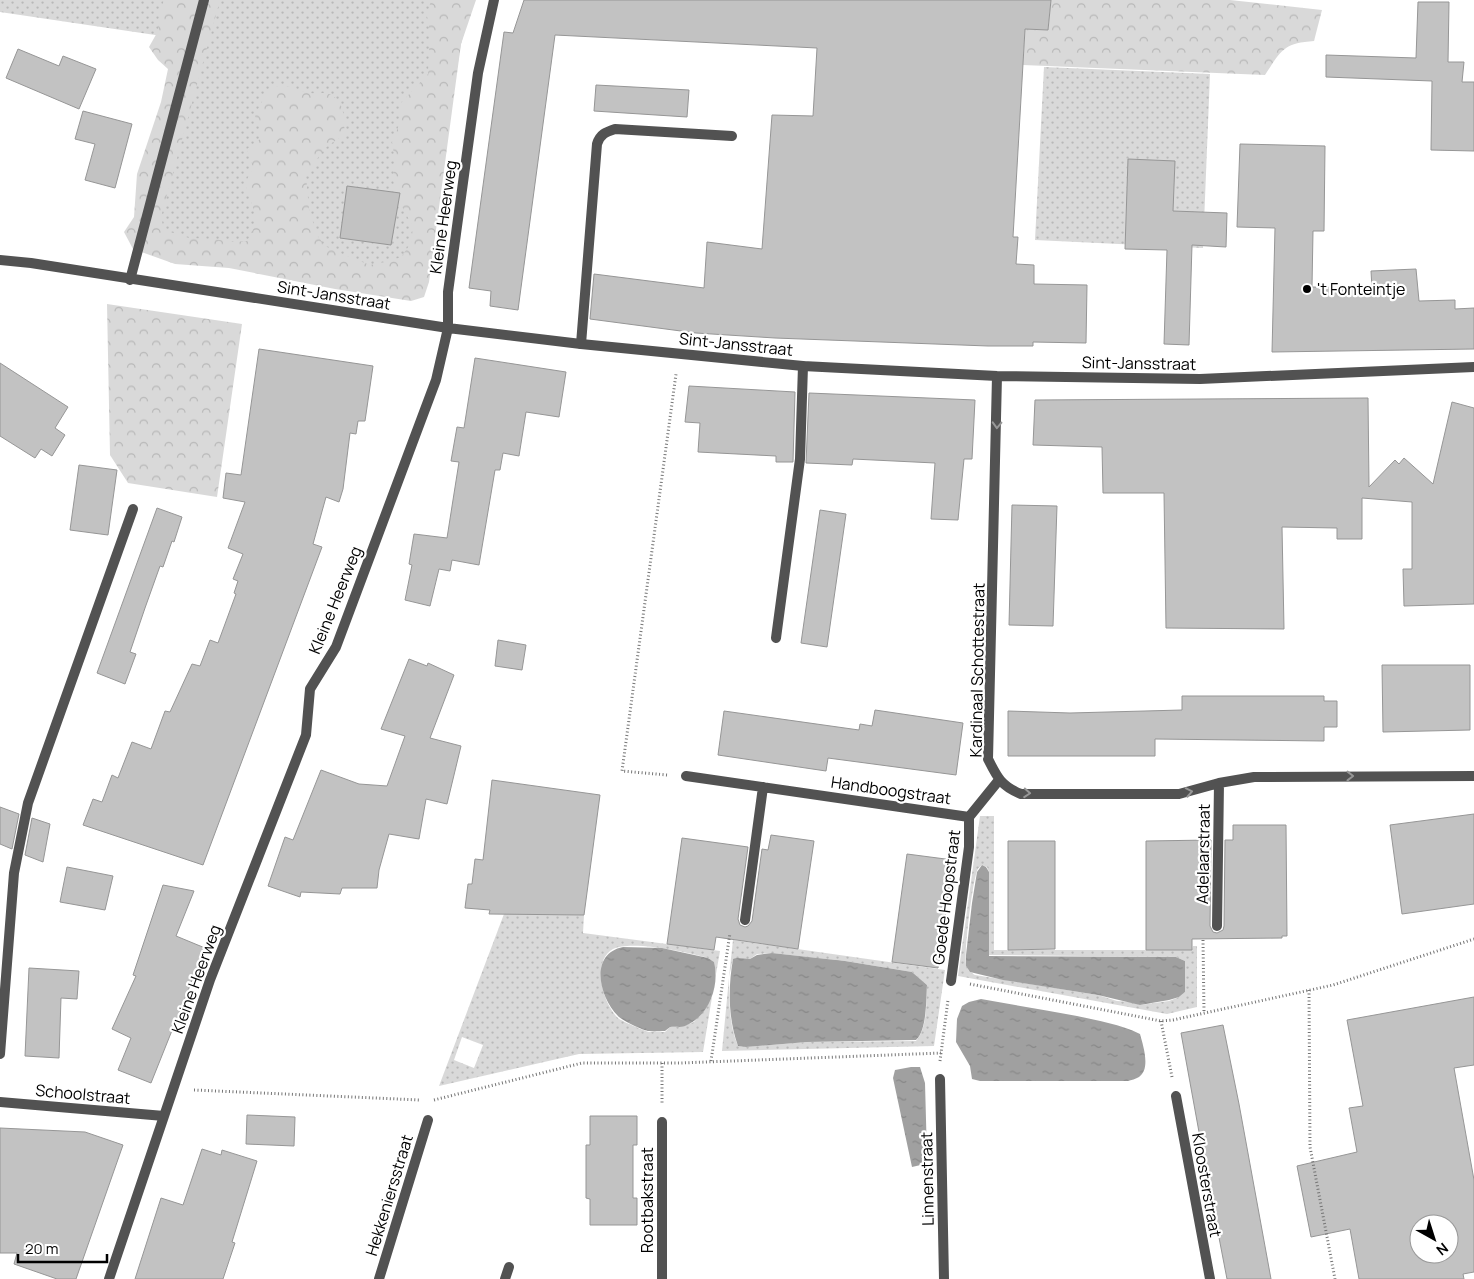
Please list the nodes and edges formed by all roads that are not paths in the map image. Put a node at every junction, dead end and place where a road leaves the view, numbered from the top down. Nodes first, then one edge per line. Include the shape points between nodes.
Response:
1 (204, 0) edge
2 (494, 0) edge
3 (732, 136) dead end
4 (0, 260) edge
5 (130, 280) junction
6 (448, 328) junction
7 (581, 344) junction
8 (803, 366) junction
9 (1474, 367) edge
10 (997, 376) junction
11 (132, 508) dead end
12 (776, 638) dead end
13 (686, 776) road end
14 (1474, 776) edge
15 (999, 780) junction
16 (1219, 783) junction
17 (763, 787) junction
18 (969, 817) junction
19 (745, 920) road end
20 (1217, 926) road end
21 (951, 981) road end
22 (0, 1054) edge
23 (940, 1079) road end
24 (1176, 1096) road end
25 (0, 1102) edge
26 (164, 1116) junction
27 (428, 1120) dead end
28 (662, 1122) road end
29 (509, 1267) dead end
30 (109, 1279) edge
31 (379, 1279) edge
32 (505, 1279) edge
33 (662, 1279) edge
34 (944, 1279) edge
35 (1210, 1279) edge

1 - 5 street
2 - 6 street, Kleine Heerweg via 476,82 448,292
3 - 7 street via 615,129 599,137
4 - 5 street, Sint-Jansstraat
5 - 6 street, Sint-Jansstraat
6 - 7 street, Sint-Jansstraat
6 - 26 street, Kleine Heerweg via 436,380 336,647 310,689 306,735 210,980
7 - 8 street, Sint-Jansstraat
8 - 10 street, Sint-Jansstraat
8 - 12 street via 800,459
9 - 10 street, Sint-Jansstraat via 1200,379
10 -> 15 street, Kardinaal Schottestraat via 988,759
11 - 22 street via 28,803 14,873
13 - 17 street, Handboogstraat
16 -> 14 street via 1254,777
15 -> 16 street via 1021,794 1179,794
15 - 18 street, Handboogstraat
16 - 20 street, Adelaarstraat
17 - 18 street, Handboogstraat
17 - 19 street
18 - 21 street, Goede Hoopstraat via 969,847
23 - 34 street, Linnenstraat
24 - 35 street, Kloosterstraat
25 - 26 street, Schoolstraat
26 - 30 street, Kleine Heerweg
27 - 31 street, Hekkeniersstraat
28 - 33 street, Rootbakstraat
29 - 32 street

